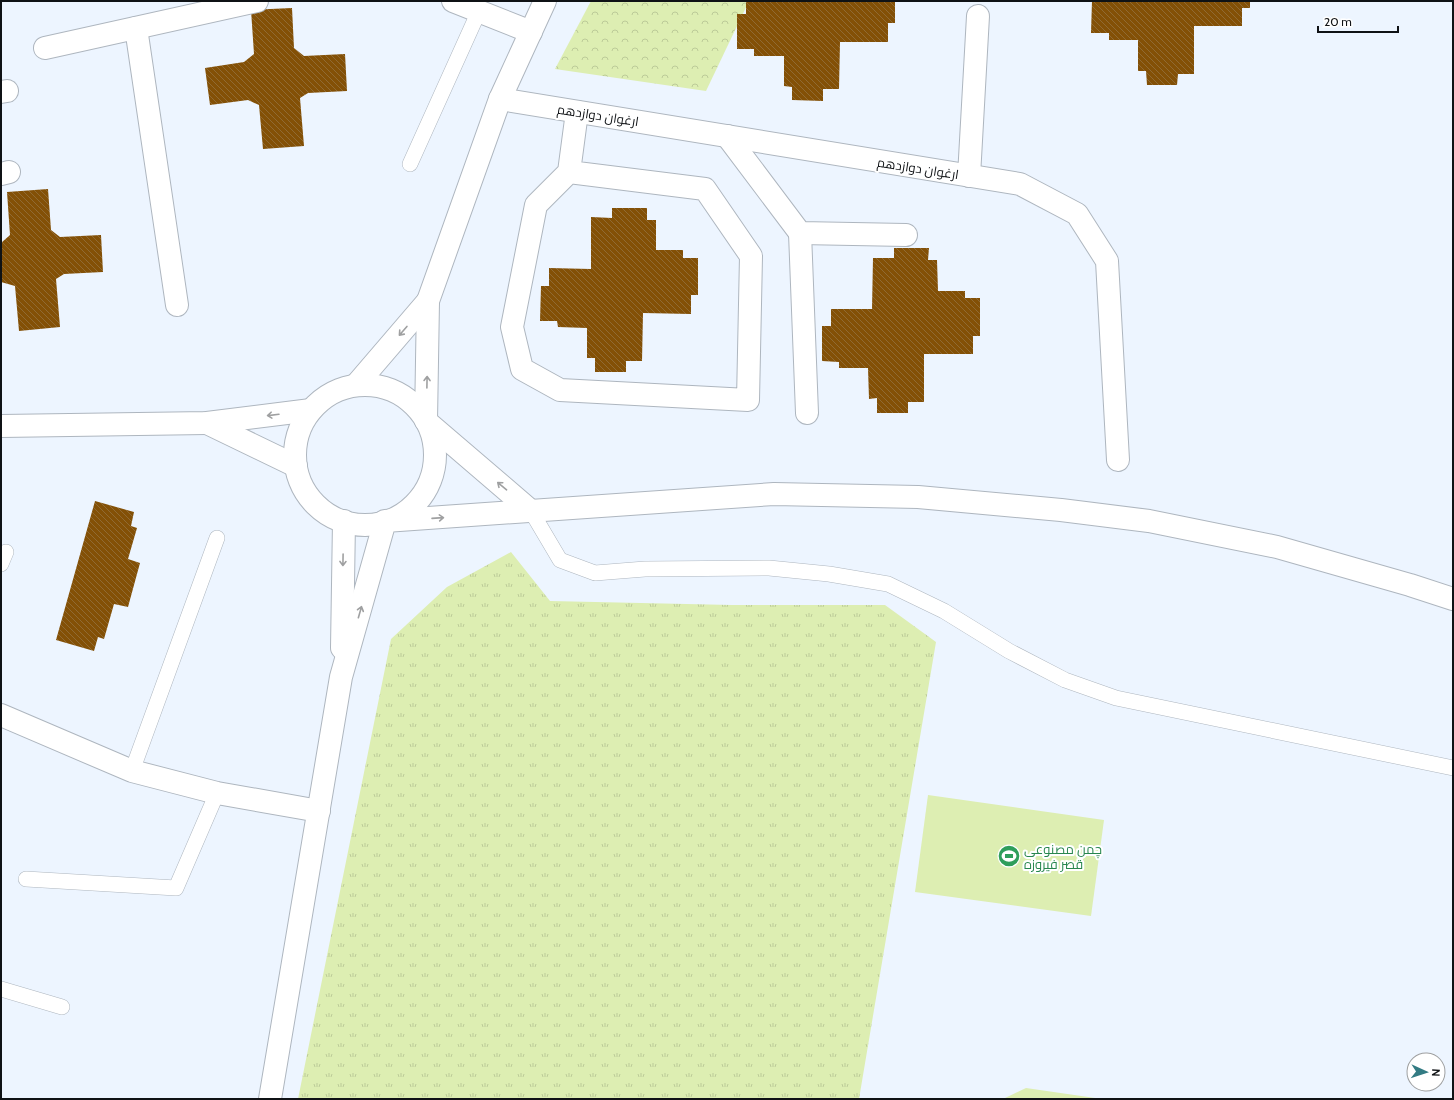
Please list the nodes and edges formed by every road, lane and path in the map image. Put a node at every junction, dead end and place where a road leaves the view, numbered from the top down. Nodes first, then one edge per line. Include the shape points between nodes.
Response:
1 (254, 1) edge
2 (257, 1) edge
3 (453, 1) edge
4 (545, 1) edge
5 (479, 11) junction
6 (978, 16) dead end
7 (136, 28) junction
8 (531, 32) junction
9 (45, 48) dead end
10 (500, 99) junction
11 (577, 112) junction
12 (727, 136) junction
13 (410, 164) dead end
14 (569, 172) junction
15 (969, 176) junction
16 (800, 233) junction
17 (906, 235) dead end
18 (428, 301) junction
19 (177, 305) dead end
20 (356, 385) junction
21 (311, 410) junction
22 (807, 413) dead end
23 (426, 421) junction
24 (207, 423) junction
25 (1, 426) edge
26 (1118, 460) dead end
27 (296, 466) junction
28 (531, 511) junction
29 (344, 521) junction
30 (385, 521) junction
31 (217, 538) dead end
32 (1453, 599) edge
33 (341, 677) junction
34 (1, 715) edge
35 (1453, 768) edge
36 (132, 771) junction
37 (217, 794) junction
38 (319, 811) junction
39 (26, 879) dead end
40 (1, 989) edge
41 (62, 1007) dead end
42 (270, 1099) edge

1 - 2 street
1 - 7 street
3 - 5 street
4 - 8 street
5 - 8 street
5 - 13 lane
6 - 15 street
7 - 9 street
7 - 19 street
8 - 10 street
10 - 11 street, ارغوان دوازدهم
10 - 18 street
11 - 12 street, ارغوان دوازدهم
11 - 14 street
12 - 15 street, ارغوان دوازدهم
12 - 16 street
14 - 14 street via 704,189 751,256 748,400 560,390 522,369 512,327 536,205
15 - 26 street, ارغوان دوازدهم via 1020,184 1077,214 1107,262
16 - 17 street
16 - 22 street
18 -> 20 street
23 -> 18 street
20 - 21 street via 339,389
20 - 23 street via 377,385 397,392 414,404
21 -> 24 street
21 - 27 street via 301,427 296,446
28 -> 23 street
23 - 30 street via 433,440 434,454 429,481 419,499 404,512
24 - 25 street
24 - 27 street
27 - 29 street via 302,484 312,500 326,513
30 -> 28 street
28 - 32 street via 774,494 918,497 1061,510 1149,521 1277,547
28 - 35 lane via 560,560 595,573 645,569 769,568 829,574 888,584 944,611 1009,651 1065,680 1116,698
29 - 30 street via 365,525
29 -> 33 street
33 -> 30 street
31 - 36 lane
33 - 38 street
34 - 36 street
36 - 37 street
37 - 38 street
37 - 39 lane via 176,888
38 - 42 street
40 - 41 lane

